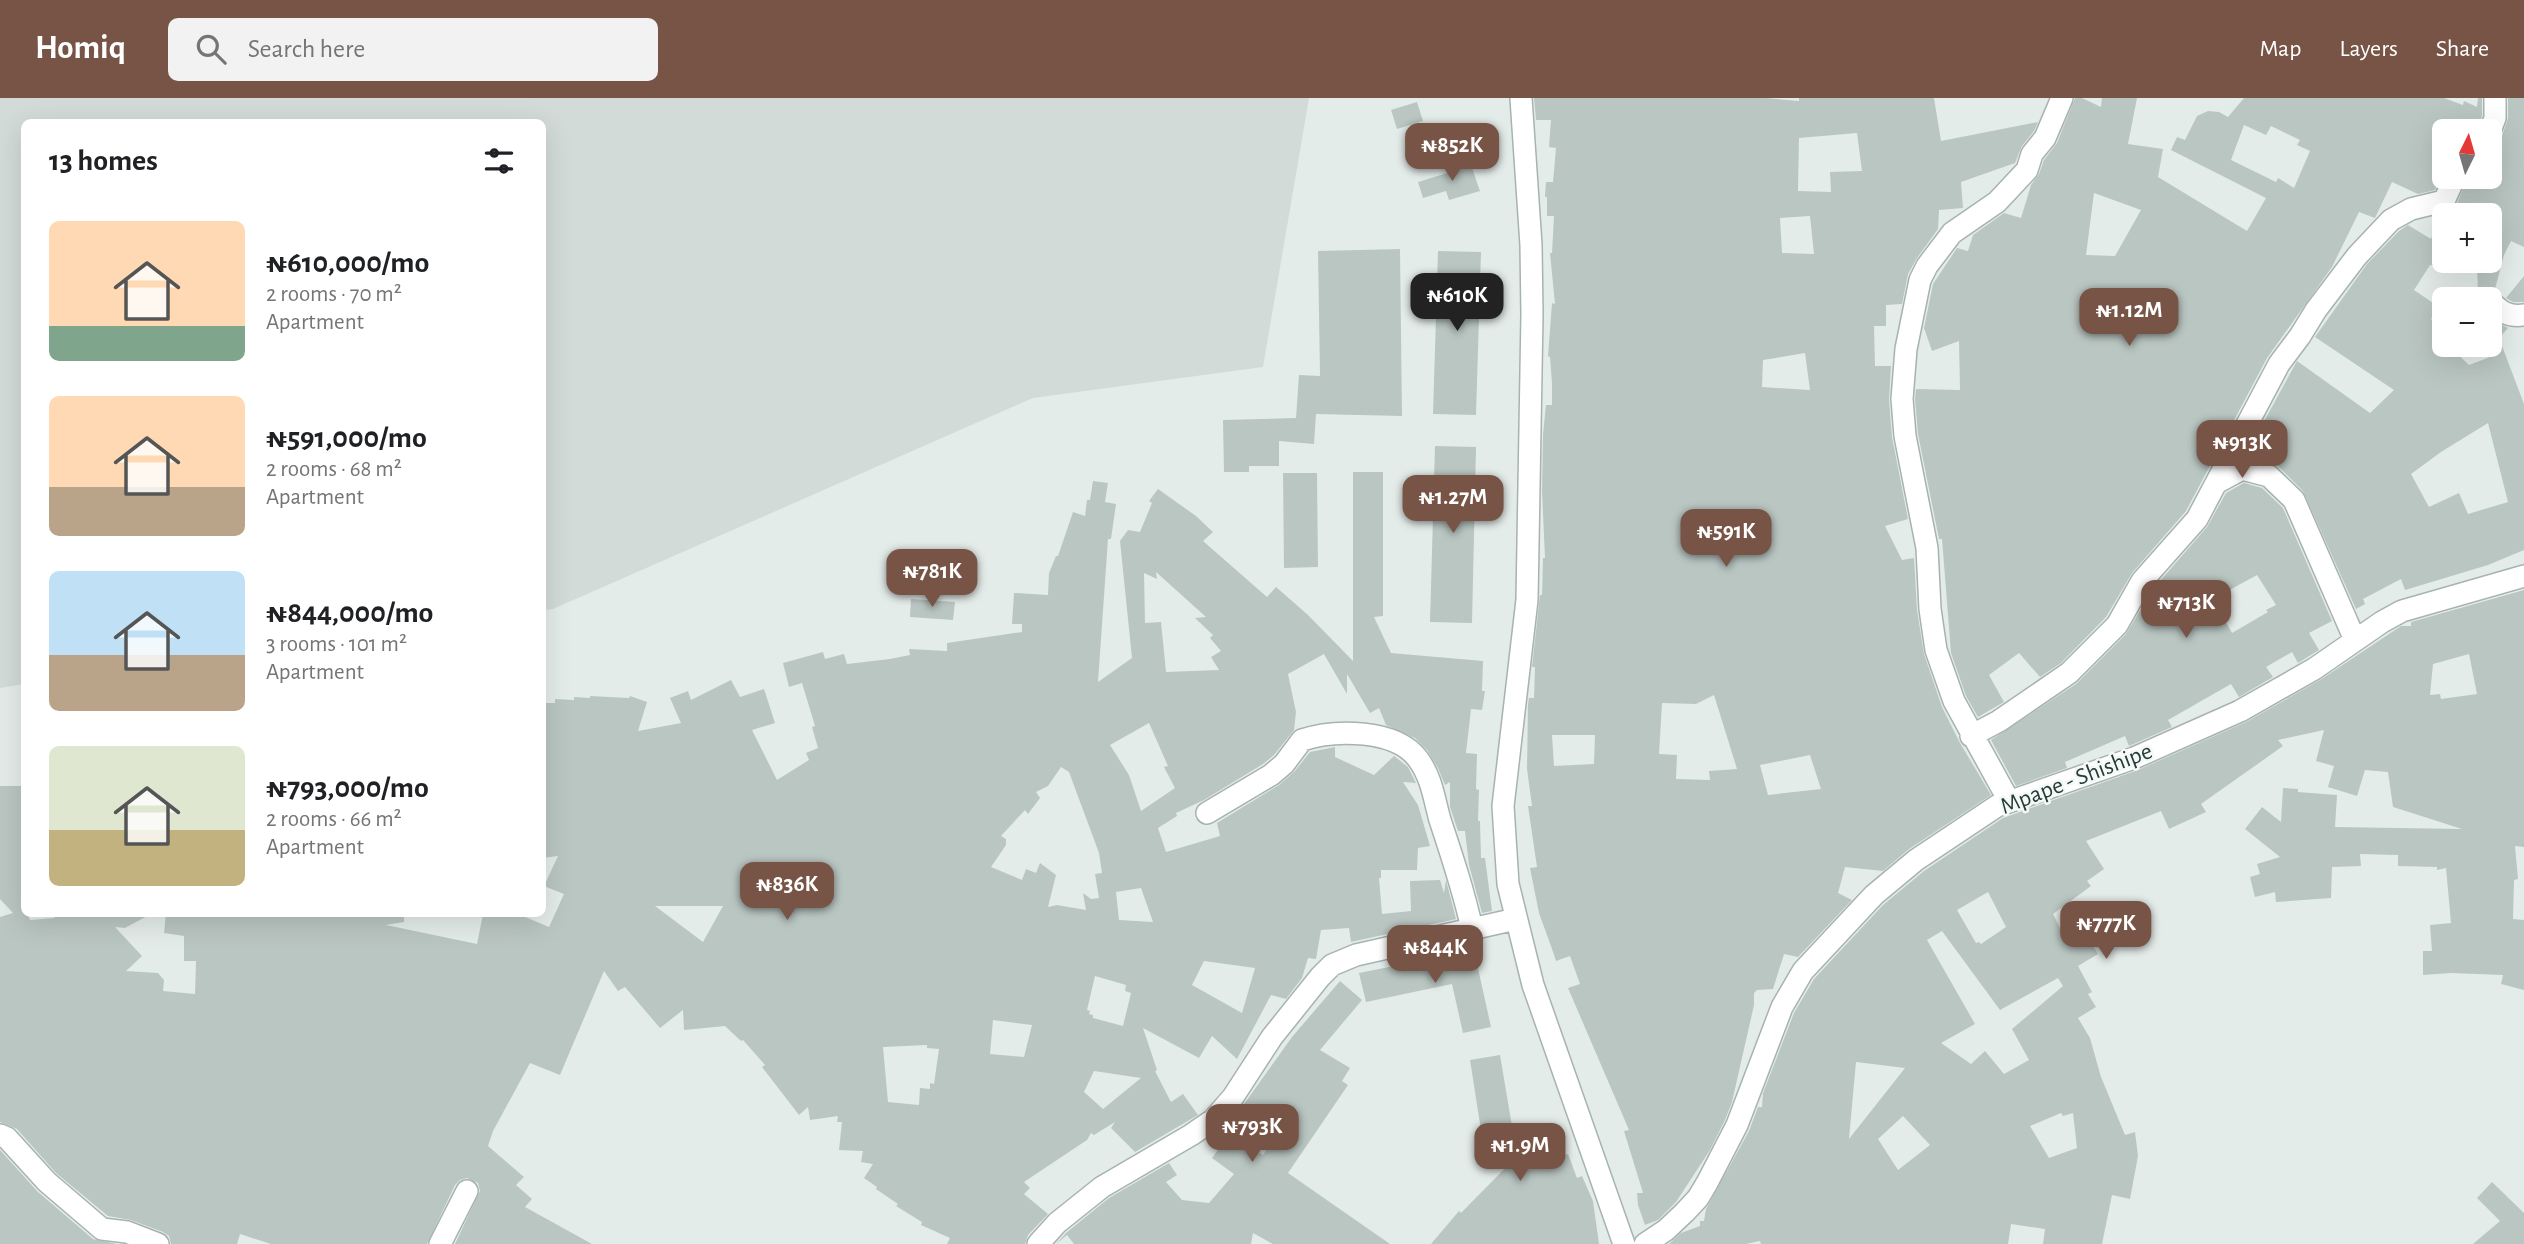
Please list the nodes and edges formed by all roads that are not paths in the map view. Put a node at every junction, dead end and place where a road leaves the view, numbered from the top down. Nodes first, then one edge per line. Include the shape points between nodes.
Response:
1 (1521, 98) edge
2 (2062, 98) edge
3 (2495, 98) edge
4 (2494, 119) edge
5 (2450, 189) edge
6 (2502, 313) edge
7 (2524, 315) edge
8 (2218, 482) junction
9 (2524, 576) edge
10 (2356, 640) junction
11 (1971, 736) junction
12 (2009, 801) junction
13 (1207, 813) dead end
14 (1516, 919) junction
15 (1472, 929) junction
16 (0, 1135) edge
17 (467, 1191) dead end
18 (158, 1244) edge
19 (440, 1244) edge
20 (1038, 1244) edge
21 (1624, 1244) edge
22 (1645, 1244) edge

1 - 14 street via 1532,314 1527,600 1503,806 1508,884
2 - 11 street via 2027,170 1997,202 1952,233 1927,266 1906,349 1905,436 1927,548 1933,633 1943,674
3 - 4 street
5 - 8 street via 2444,201 2411,209 2391,220 2357,256 2279,364
6 - 7 street
8 - 10 street via 2242,469 2269,476 2294,500
8 - 11 street via 2197,519 2143,581 2118,625 2101,643 2069,673
9 - 10 street, Mpape - Shishipe via 2402,611
10 - 12 street, Mpape - Shishipe via 2240,711 2134,758
11 - 12 street
12 - 22 street, Mpape - Shishipe via 1916,860 1874,894 1803,971 1782,1007 1737,1125 1707,1183 1685,1212
13 - 15 street via 1271,775 1302,740 1347,734 1387,737 1418,759 1427,775
14 - 15 street
14 - 21 street via 1548,1032
15 - 20 street via 1356,955 1332,965 1272,1037 1213,1120 1102,1187
16 - 18 street via 102,1229 127,1232
17 - 19 street

